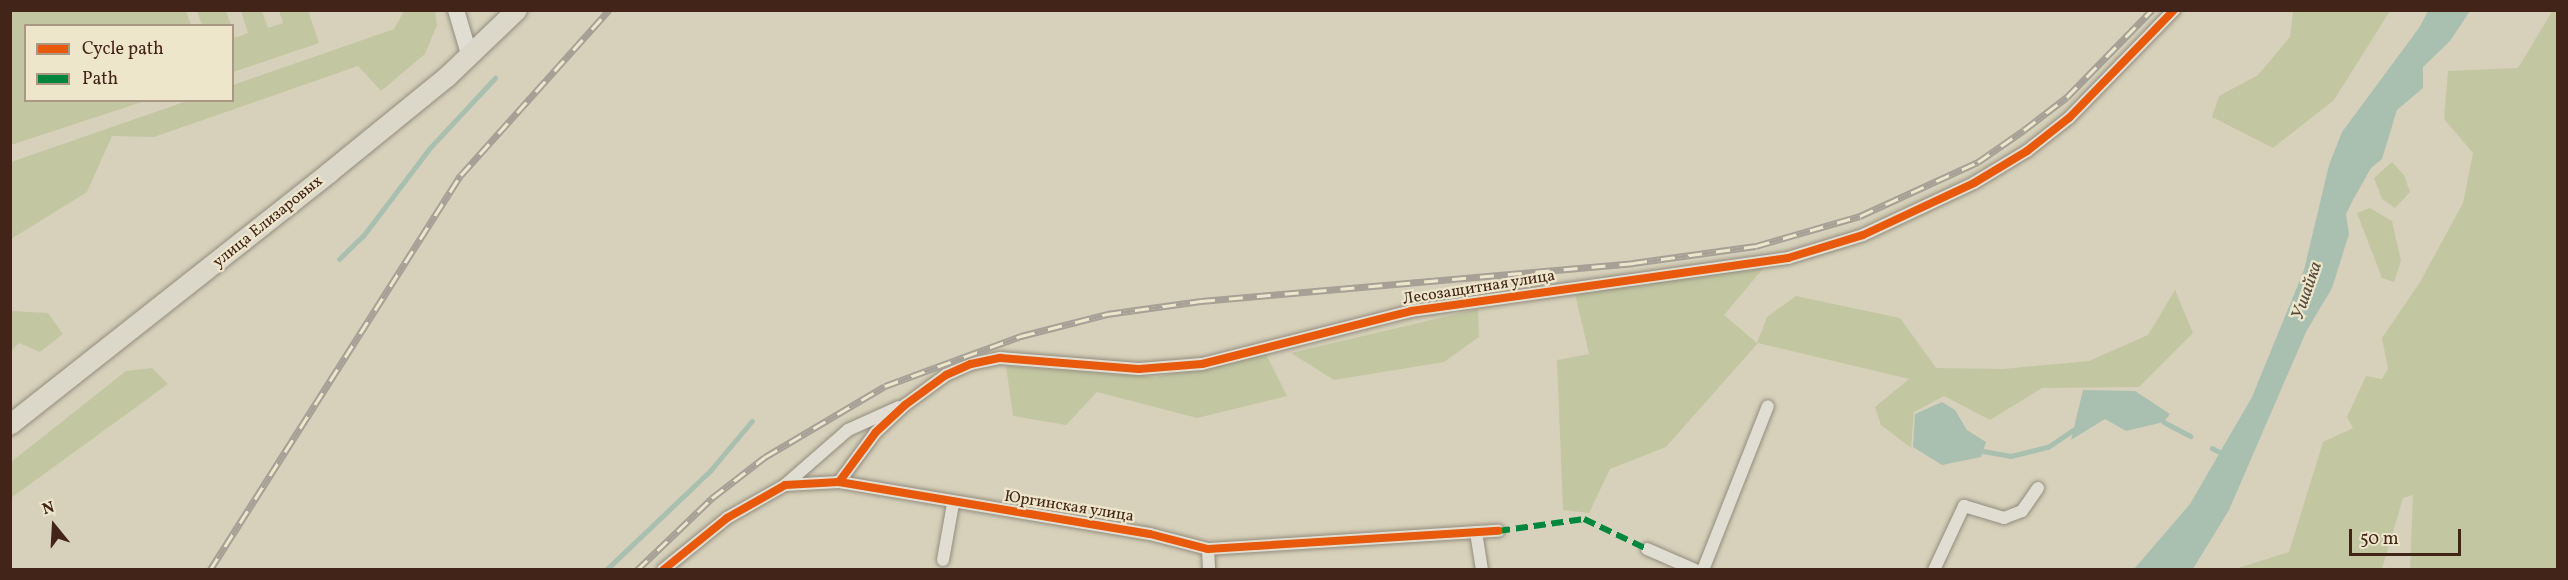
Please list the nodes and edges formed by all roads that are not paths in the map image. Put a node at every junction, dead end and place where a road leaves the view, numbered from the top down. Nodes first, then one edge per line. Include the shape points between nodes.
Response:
1 (456, 10) edge
2 (517, 10) edge
3 (2174, 10) edge
4 (469, 54) junction
5 (905, 405) junction
6 (1768, 406) dead end
7 (10, 425) edge
8 (839, 482) junction
9 (785, 485) junction
10 (2037, 488) dead end
11 (953, 504) junction
12 (1498, 531) dead end
13 (1476, 532) junction
14 (1208, 549) junction
15 (1647, 549) dead end
16 (943, 560) dead end
17 (663, 570) edge
18 (1209, 570) edge
19 (1482, 570) edge
20 (1695, 570) edge
21 (1703, 570) edge
22 (1934, 570) edge

1 - 4 street
2 - 4 main road, улица Елизаровых
3 - 5 street, Лесозащитная улица via 2069,118 2027,151 1920,211 1863,235 1788,258 1411,311 1202,363 1139,369 1000,358 946,375
4 - 7 main road, улица Елизаровых via 311,188
5 - 8 street, Лесозащитная улица via 876,432
5 - 9 street via 848,430
6 - 21 street
8 - 9 street, Юргинская улица
8 - 11 street, Юргинская улица
9 - 17 street, Юргинская улица via 727,518
10 - 22 street via 2022,511 2004,518 1964,506
11 - 14 street, Юргинская улица via 1062,518
11 - 16 street
12 - 13 street, Юргинская улица
13 - 14 street, Юргинская улица
13 - 19 street
14 - 18 street
15 - 20 street

